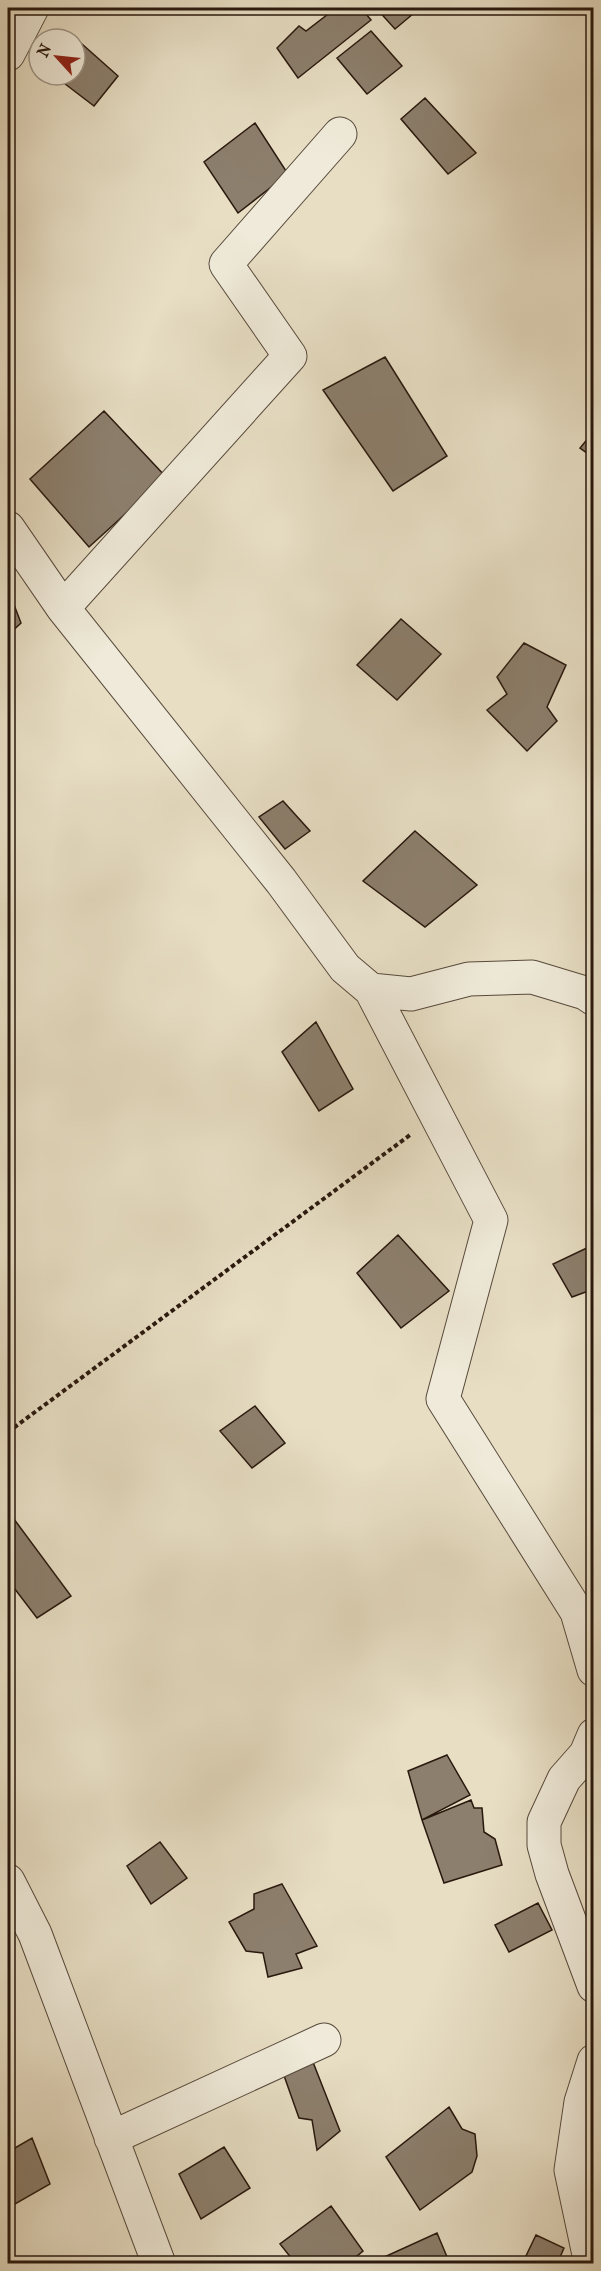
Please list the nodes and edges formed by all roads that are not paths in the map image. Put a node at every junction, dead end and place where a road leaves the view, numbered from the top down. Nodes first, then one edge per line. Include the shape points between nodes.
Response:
1 (32, 8) edge
2 (8, 54) edge
3 (340, 134) dead end
4 (8, 528) edge
5 (63, 608) junction
6 (371, 990) junction
7 (594, 999) edge
8 (594, 1670) edge
9 (594, 1735) edge
10 (8, 1881) edge
11 (594, 1986) edge
12 (324, 2040) dead end
13 (594, 2061) edge
14 (111, 2138) junction
15 (159, 2264) edge
16 (591, 2264) edge

1 - 2 street
3 - 5 street via 226,264 290,356
4 - 5 street
5 - 6 street via 281,881 345,968
6 - 7 street via 411,994 469,979 532,977
6 - 8 street via 491,1220 443,1399 577,1612
9 - 11 street via 586,1754 564,1779 544,1822 544,1845
10 - 14 street via 35,1934
12 - 14 street
13 - 16 street via 581,2102 571,2170
14 - 15 street

